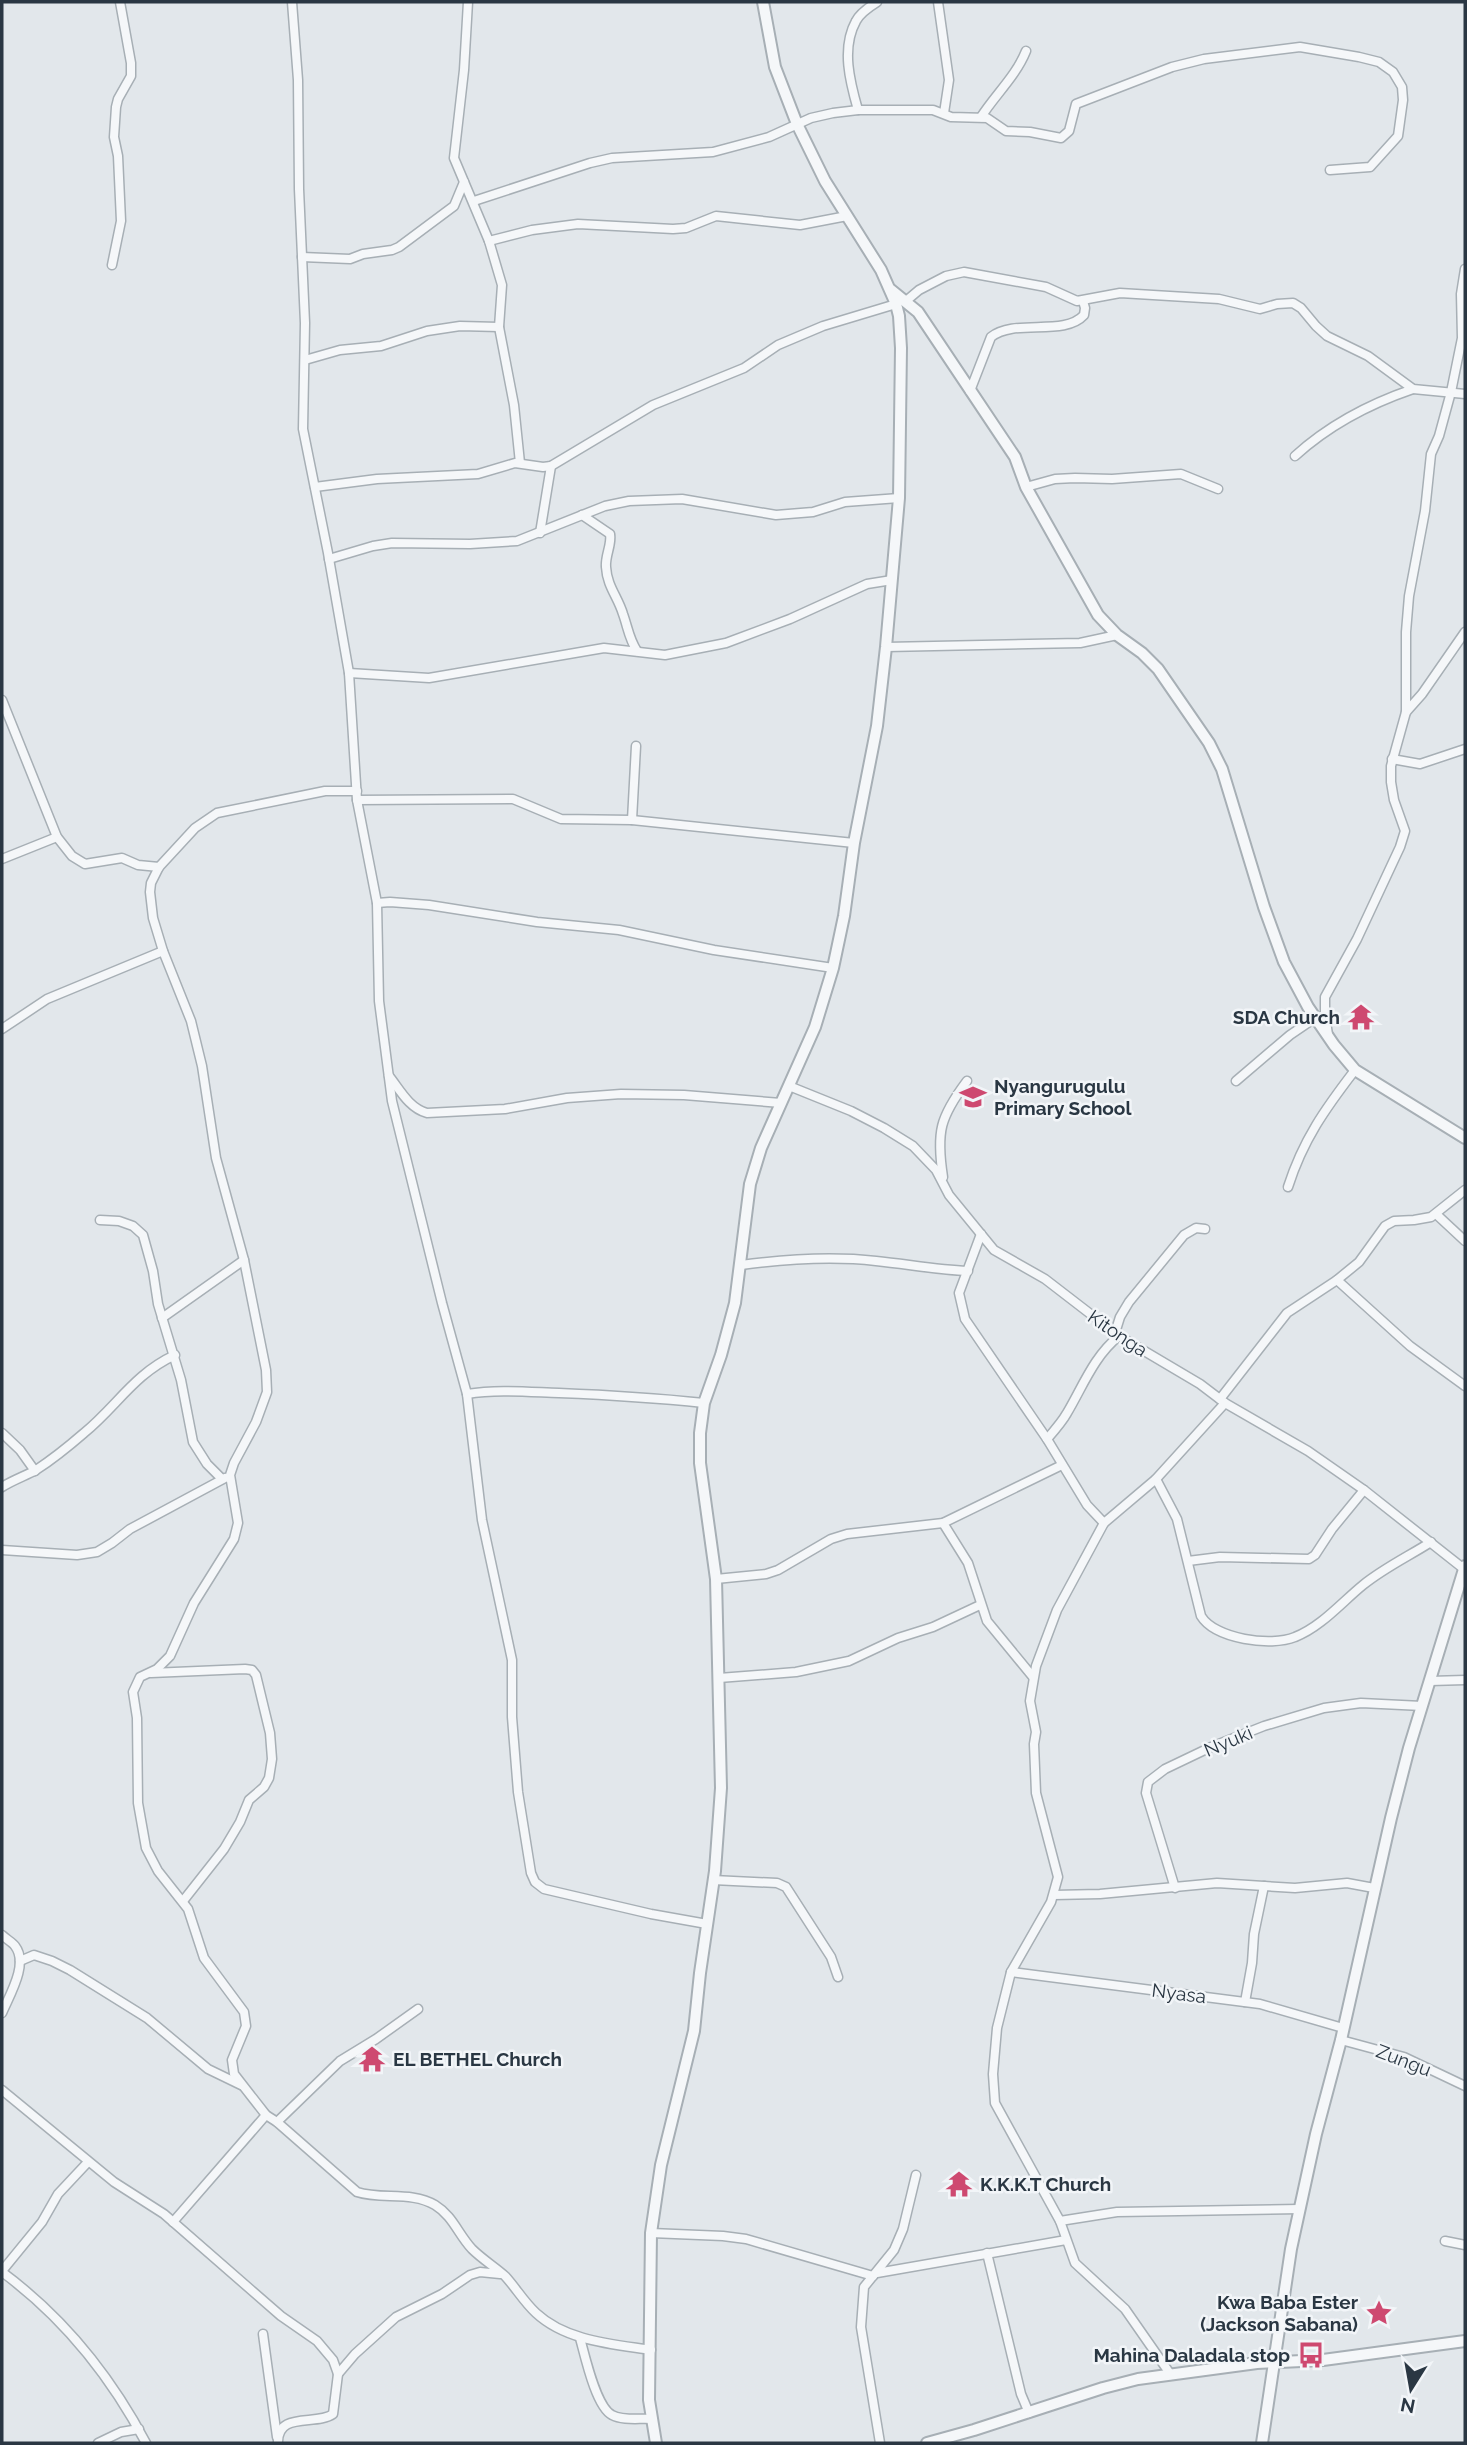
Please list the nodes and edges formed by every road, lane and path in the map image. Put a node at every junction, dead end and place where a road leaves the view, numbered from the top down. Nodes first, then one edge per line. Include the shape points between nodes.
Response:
1 (120, 2) edge
2 (292, 2) edge
3 (468, 2) edge
4 (763, 2) edge
5 (877, 2) edge
6 (938, 2) edge
7 (1026, 51) dead end
8 (859, 110) junction
9 (944, 113) junction
10 (981, 117) junction
11 (797, 124) junction
12 (1330, 170) dead end
13 (464, 182) junction
14 (474, 201) junction
15 (847, 216) junction
16 (489, 241) junction
17 (302, 257) junction
18 (112, 265) dead end
19 (1465, 269) edge
20 (1083, 301) junction
21 (901, 302) junction
22 (499, 327) junction
23 (305, 360) junction
24 (1413, 389) junction
25 (970, 391) junction
26 (1451, 392) junction
27 (1465, 394) edge
28 (1295, 456) dead end
29 (520, 463) junction
30 (551, 466) junction
31 (315, 487) junction
32 (1026, 487) junction
33 (1218, 489) dead end
34 (899, 498) junction
35 (582, 515) junction
36 (540, 533) junction
37 (330, 559) junction
38 (892, 580) junction
39 (1117, 635) junction
40 (1464, 637) edge
41 (886, 647) junction
42 (637, 651) junction
43 (349, 673) junction
44 (2, 700) edge
45 (1405, 712) junction
46 (636, 746) dead end
47 (1465, 749) edge
48 (1392, 758) junction
49 (357, 796) junction
50 (632, 821) junction
51 (57, 837) junction
52 (854, 843) junction
53 (2, 859) edge
54 (159, 867) junction
55 (377, 903) junction
56 (163, 951) junction
57 (833, 968) junction
58 (1315, 1018) junction
59 (2, 1029) edge
60 (1329, 1038) junction
61 (1355, 1070) junction
62 (389, 1076) junction
63 (967, 1081) dead end
64 (1236, 1081) dead end
65 (789, 1086) junction
66 (781, 1103) junction
67 (1465, 1138) edge
68 (944, 1183) junction
69 (1288, 1187) dead end
70 (1465, 1191) edge
71 (1436, 1214) junction
72 (100, 1220) dead end
73 (1205, 1229) dead end
74 (981, 1234) junction
75 (1465, 1241) edge
76 (244, 1260) junction
77 (741, 1265) junction
78 (968, 1271) junction
79 (1337, 1280) junction
80 (162, 1318) junction
81 (1117, 1335) junction
82 (175, 1355) junction
83 (1465, 1386) edge
84 (467, 1394) junction
85 (1222, 1401) junction
86 (704, 1403) junction
87 (2, 1433) edge
88 (1047, 1439) junction
89 (1062, 1465) junction
90 (35, 1471) junction
91 (226, 1477) junction
92 (1156, 1479) junction
93 (2, 1487) edge
94 (1364, 1490) junction
95 (943, 1523) junction
96 (1104, 1523) junction
97 (1431, 1542) junction
98 (2, 1550) edge
99 (1188, 1561) junction
100 (1465, 1568) edge
101 (716, 1579) junction
102 (980, 1605) junction
103 (147, 1674) junction
104 (1033, 1677) junction
105 (719, 1678) junction
106 (1465, 1680) edge
107 (1430, 1681) junction
108 (1422, 1706) junction
109 (713, 1880) junction
110 (1264, 1886) junction
111 (1175, 1888) junction
112 (1374, 1888) junction
113 (1054, 1895) junction
114 (183, 1901) junction
115 (707, 1924) junction
116 (2, 1935) edge
117 (20, 1961) junction
118 (1012, 1972) junction
119 (838, 1978) dead end
120 (1245, 2002) junction
121 (418, 2008) dead end
122 (2, 2013) edge
123 (1343, 2028) junction
124 (1341, 2040) junction
125 (1465, 2086) edge
126 (244, 2087) junction
127 (2, 2090) edge
128 (266, 2115) junction
129 (277, 2122) junction
130 (88, 2162) junction
131 (916, 2175) dead end
132 (1300, 2209) junction
133 (1060, 2221) junction
134 (173, 2222) junction
135 (651, 2233) junction
136 (1066, 2240) junction
137 (1445, 2241) dead end
138 (1465, 2245) edge
139 (987, 2253) junction
140 (2, 2271) edge
141 (503, 2275) junction
142 (875, 2275) junction
143 (263, 2334) dead end
144 (580, 2338) junction
145 (1465, 2341) edge
146 (651, 2350) junction
147 (1275, 2363) junction
148 (338, 2374) junction
149 (1171, 2375) junction
150 (1028, 2413) junction
151 (652, 2419) junction
152 (139, 2429) junction
153 (278, 2441) edge
154 (98, 2443) edge
155 (146, 2443) edge
156 (656, 2443) edge
157 (880, 2443) edge
158 (927, 2443) edge
159 (1262, 2443) edge

1 - 18 street via 131,76 116,107 114,137 122,215
2 - 17 street
3 - 13 street via 454,147
4 - 11 street via 775,67
5 - 8 street via 856,20 850,42 848,62
6 - 9 street via 950,80
7 - 10 street
8 - 9 street
8 - 11 street
9 - 10 street
10 - 12 street via 1006,131 1061,138 1069,131 1076,104 1146,76 1203,59 1310,46 1378,62 1393,72 1402,87 1399,133 1392,145 1370,167
11 - 14 street via 713,152 590,163
11 - 15 street
13 - 14 street
13 - 17 street via 454,206 400,247 350,259
14 - 16 street
15 - 16 street via 800,225 716,216 673,229 578,224
15 - 21 street
16 - 22 street via 503,293
17 - 23 street
19 - 26 street via 1462,338
20 - 21 street via 1046,287 964,272 936,281
20 - 24 street via 1120,293 1219,299 1260,309 1293,303 1327,336 1368,356
20 - 25 street via 1084,315 1073,323 990,337
21 - 25 street via 918,312
21 - 30 street via 778,345 744,368 653,405
21 - 34 street
22 - 23 street via 437,329 381,346
22 - 29 street
23 - 31 street via 303,429
24 - 26 street
24 - 28 street via 1346,417
25 - 32 street via 1015,457
26 - 27 street
26 - 45 street via 1431,454 1409,596
29 - 30 street
29 - 31 street via 478,474
30 - 36 street
31 - 37 street
32 - 33 street via 1055,479 1181,474
32 - 39 street via 1097,615
34 - 35 street via 776,515 682,499 629,501
34 - 38 street
35 - 36 street
35 - 42 street via 610,534 608,584
36 - 37 street via 517,541 392,543
37 - 43 street
38 - 41 street
38 - 42 street via 867,584 726,643 666,654
39 - 41 street via 1080,643
39 - 58 street via 1158,669 1209,743 1222,769 1284,962
40 - 45 street
41 - 52 street via 877,726
42 - 43 street via 584,649 429,677
43 - 49 street
44 - 51 street
45 - 48 street
46 - 50 street
47 - 48 street via 1420,764
48 - 60 street via 1391,782 1405,831 1357,939 1325,997
49 - 50 street via 513,799 561,819
49 - 54 street via 325,791 217,813 195,828
49 - 55 street
50 - 52 street
51 - 53 street
51 - 54 street via 85,864 122,859
52 - 57 street
54 - 56 street via 150,892
55 - 57 street via 429,905 619,930
55 - 62 street via 379,1001
56 - 59 street via 47,999
56 - 76 street via 191,1021 219,1170
57 - 65 street via 815,1027
58 - 60 street
58 - 64 street
60 - 61 street
61 - 67 street
61 - 69 street via 1315,1125
62 - 66 street via 410,1104 427,1113 505,1110 621,1094
62 - 84 street
63 - 68 street via 948,1108 941,1129 939,1159
65 - 66 street
65 - 68 street, Kitonga via 851,1111 913,1146
66 - 77 street via 750,1184
68 - 74 street, Kitonga
70 - 71 street
71 - 75 street
71 - 79 street via 1389,1223 1359,1262
72 - 80 street via 119,1221 142,1235
73 - 81 street via 1184,1235 1129,1302
74 - 78 street
74 - 81 street, Kitonga via 994,1250 1045,1279
76 - 80 street
76 - 91 street via 267,1370 267,1392
77 - 78 street via 830,1259
77 - 86 street via 735,1303
78 - 88 street via 959,1293 965,1319
79 - 83 street via 1410,1346
79 - 85 street via 1287,1313
80 - 82 street
81 - 85 street, Kitonga
81 - 88 street
82 - 90 street via 147,1370 97,1422
82 - 91 street via 192,1442 207,1464
84 - 86 street via 537,1392
84 - 115 street via 482,1520 512,1660 518,1792 535,1882 557,1893
85 - 92 street
85 - 94 street, Kitonga
86 - 101 street via 700,1463
87 - 90 street
88 - 89 street
89 - 95 street
89 - 96 street
90 - 93 street
91 - 98 street via 97,1552
91 - 103 street via 237,1523 234,1539 194,1603 170,1657
92 - 96 street
92 - 99 street via 1177,1519
94 - 97 street, Kitonga
94 - 99 street via 1310,1559 1263,1556
95 - 101 street via 847,1534 778,1570
95 - 102 street via 968,1563
96 - 104 street via 1057,1610
97 - 99 street via 1374,1577 1305,1632 1284,1640 1242,1638 1210,1627 1199,1611
97 - 100 street, Kitonga
100 - 107 street
101 - 105 street
102 - 104 street via 994,1632
102 - 105 street via 849,1661 796,1672
103 - 114 street via 132,1692 140,1815 151,1860
103 - 114 street via 252,1670 270,1733 272,1759 267,1782 249,1800 224,1849
104 - 113 street via 1030,1700 1036,1734 1036,1793 1057,1866
105 - 109 street via 721,1788
106 - 107 street
107 - 108 street
108 - 111 street, Nyuki via 1361,1703 1324,1708 1247,1732 1165,1769 1149,1782 1146,1793
108 - 112 street
109 - 115 street
109 - 119 street via 786,1887 831,1957
110 - 111 street via 1217,1883
110 - 112 street via 1347,1883
110 - 120 street
111 - 113 street
112 - 123 street
113 - 118 street
114 - 126 street via 204,1958 247,2020 232,2060 234,2074
115 - 135 street via 694,2031 661,2165
116 - 117 street via 15,1945
117 - 122 street
117 - 126 street via 34,1955 70,1970 147,2018 208,2068
118 - 120 street, Nyasa
118 - 133 street via 998,2028 995,2103
120 - 123 street, Nyasa
121 - 129 street via 340,2062
123 - 124 street
124 - 125 street, Zungu via 1404,2057
124 - 132 street
126 - 128 street
127 - 130 street
128 - 129 street
128 - 134 street
129 - 141 street via 357,2192 371,2197 414,2198 443,2210 470,2247
130 - 134 street
130 - 140 street via 58,2194 42,2222
131 - 142 street via 903,2229
132 - 133 street via 1117,2212
132 - 147 street
133 - 136 street
134 - 148 street via 281,2316 317,2341
135 - 142 street via 746,2239
135 - 146 street
136 - 139 street
136 - 149 street via 1074,2263 1125,2309
137 - 138 street
139 - 142 street
139 - 150 street
140 - 152 street via 63,2326 102,2370
141 - 144 street via 537,2314
141 - 148 street via 470,2275 409,2309
142 - 157 street via 864,2287 861,2327
143 - 153 street
144 - 146 street
144 - 151 street via 601,2404 609,2414
145 - 147 street
146 - 151 street
147 - 149 street
147 - 159 street
148 - 153 street via 333,2414 290,2422 281,2428
149 - 150 street via 1103,2388
150 - 158 street
151 - 156 street
152 - 154 street
152 - 155 street

